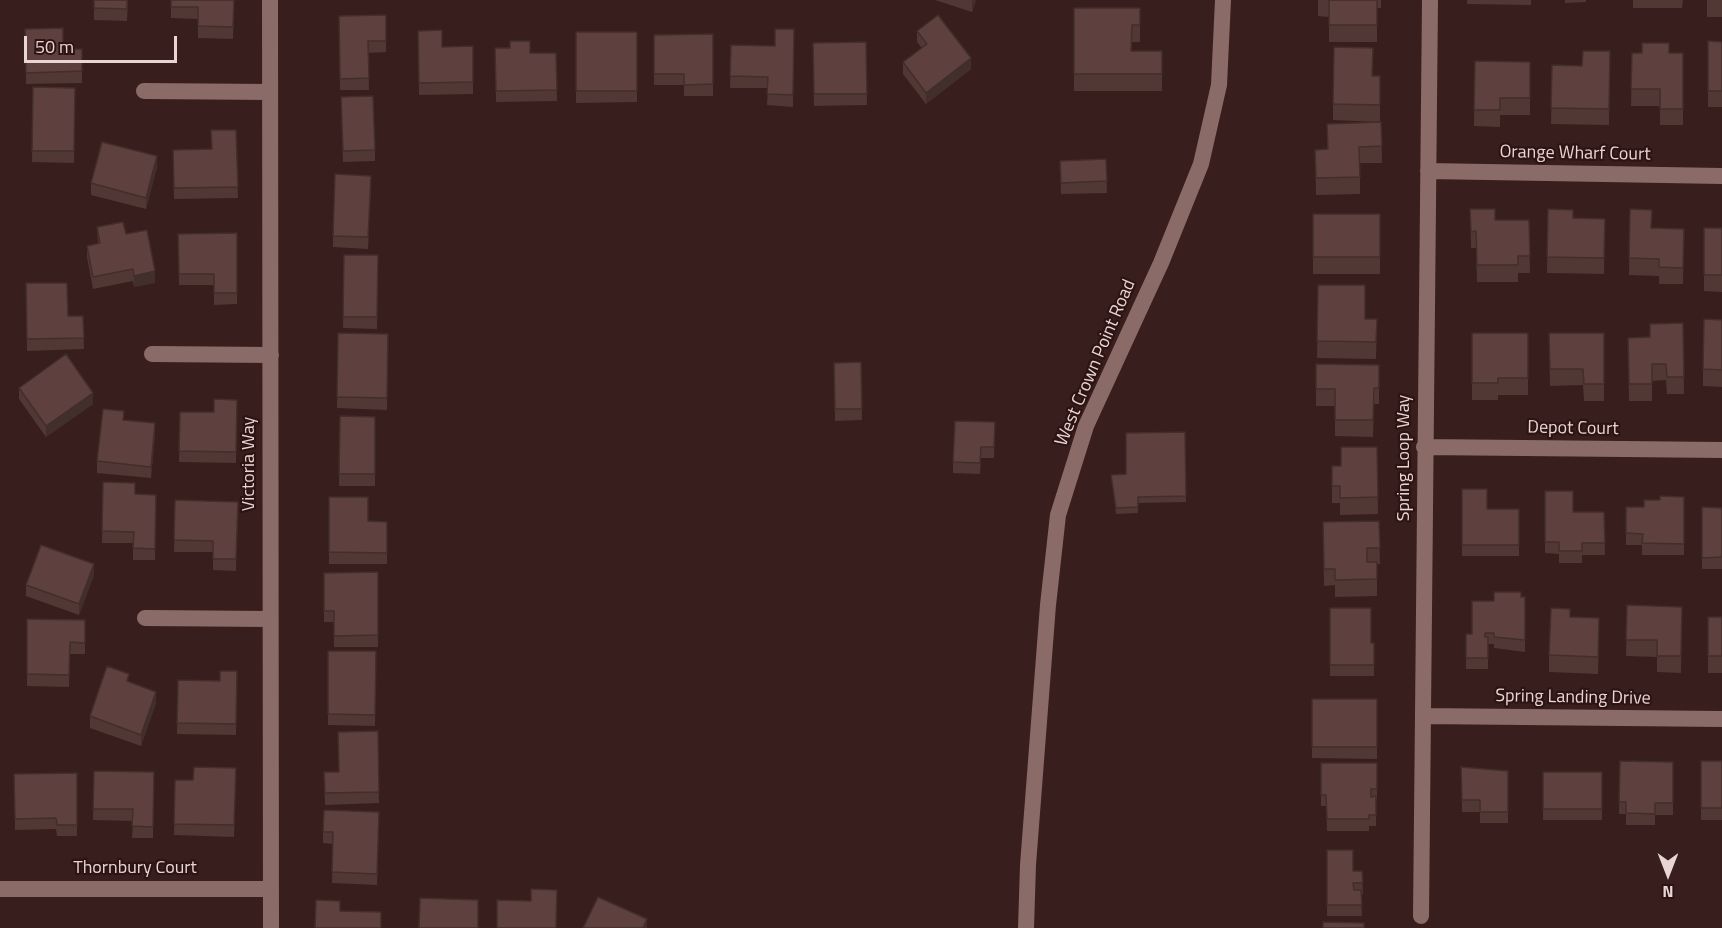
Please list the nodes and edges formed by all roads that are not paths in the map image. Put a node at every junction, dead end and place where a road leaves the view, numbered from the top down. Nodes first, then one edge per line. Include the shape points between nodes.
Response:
1 (270, 0) edge
2 (1223, 0) edge
3 (1430, 0) edge
4 (144, 91) dead end
5 (270, 92) junction
6 (1428, 171) junction
7 (1722, 176) edge
8 (152, 354) dead end
9 (271, 355) junction
10 (1425, 447) junction
11 (1722, 450) edge
12 (145, 618) dead end
13 (268, 619) junction
14 (1423, 716) junction
15 (1722, 719) edge
16 (0, 889) edge
17 (271, 889) junction
18 (1422, 916) dead end
19 (271, 928) edge
20 (1026, 928) edge

1 - 5 street, Victoria Way
2 - 20 street, West Crown Point Road via 1219,85 1201,164 1161,263 1086,426 1058,515 1048,605
3 - 6 street, Spring Loop Way
4 - 5 street
5 - 9 street, Victoria Way
6 - 7 street, Orange Wharf Court
6 - 10 street, Spring Loop Way
8 - 9 street
9 - 13 street, Victoria Way
10 - 11 street, Depot Court
10 - 14 street, Spring Loop Way
12 - 13 street
13 - 17 street, Victoria Way
14 - 15 street, Spring Landing Drive
14 - 18 street, Spring Loop Way
16 - 17 street, Thornbury Court
17 - 19 street, Victoria Way

